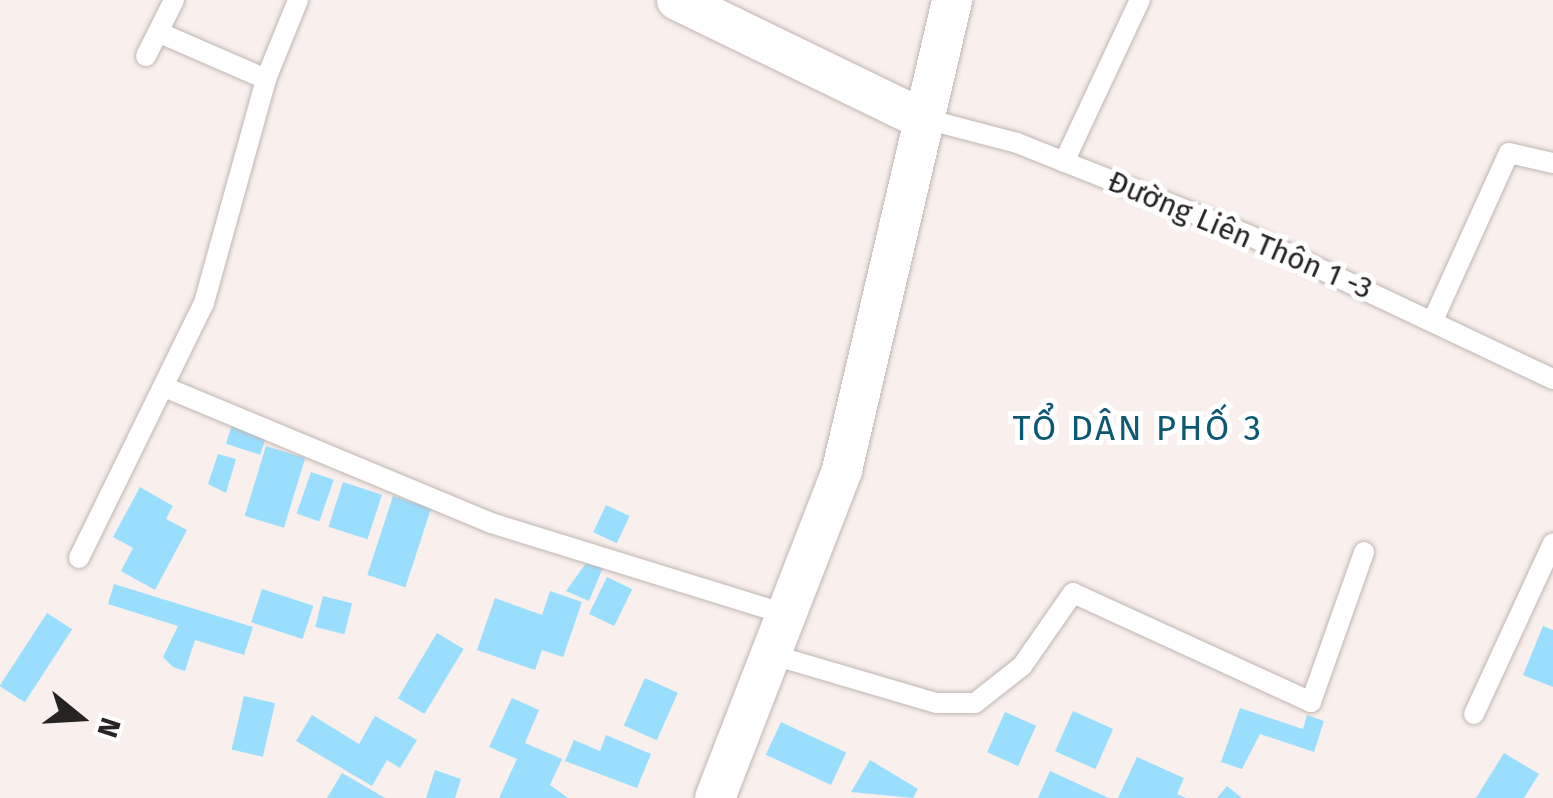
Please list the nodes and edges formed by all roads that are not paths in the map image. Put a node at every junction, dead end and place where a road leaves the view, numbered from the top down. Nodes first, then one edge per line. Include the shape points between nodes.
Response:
1 (174, 0) edge
2 (298, 0) edge
3 (678, 0) edge
4 (952, 0) edge
5 (1140, 0) edge
6 (160, 33) junction
7 (146, 56) dead end
8 (266, 79) junction
9 (918, 117) junction
10 (1064, 162) junction
11 (1553, 163) edge
12 (1434, 318) junction
13 (1553, 379) edge
14 (168, 388) junction
15 (1553, 543) edge
16 (1364, 552) dead end
17 (78, 558) dead end
18 (788, 615) junction
19 (773, 656) junction
20 (1474, 714) dead end
21 (715, 798) edge

1 - 6 lane
2 - 8 lane
3 - 9 street
4 - 9 street
5 - 10 lane
6 - 7 lane
6 - 8 lane
8 - 14 lane via 204,303
9 - 10 lane, Đường Liên Thôn 1 -3
9 - 18 street via 842,470
10 - 12 lane, Đường Liên Thôn 1 -3
11 - 12 lane via 1509,153
12 - 13 lane, Đường Liên Thôn 1 -3
14 - 17 lane via 120,463
14 - 18 lane via 491,523
15 - 20 lane
16 - 19 lane via 1311,702 1072,593 1022,666 974,703 936,703
18 - 19 street
19 - 21 street

